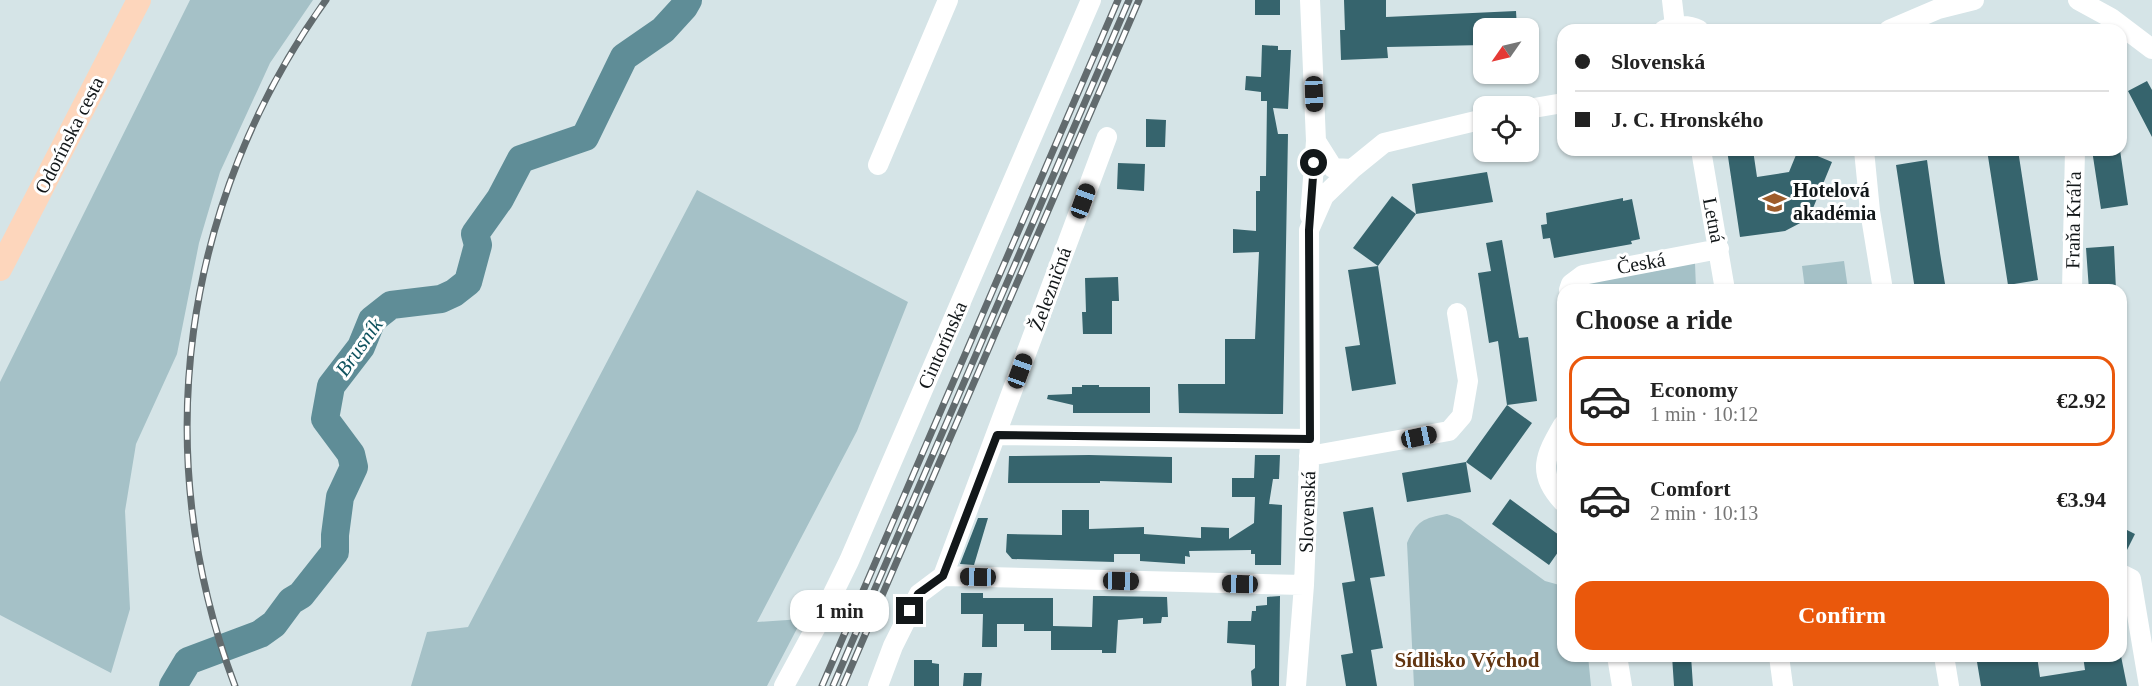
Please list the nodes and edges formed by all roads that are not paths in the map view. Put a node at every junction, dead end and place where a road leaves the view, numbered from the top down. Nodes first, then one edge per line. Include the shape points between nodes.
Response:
1 (139, 0) edge
2 (948, 0) edge
3 (1091, 0) edge
4 (1310, 0) edge
5 (1672, 0) edge
6 (1974, 0) edge
7 (2078, 0) edge
8 (2112, 16) edge
9 (1669, 24) edge
10 (1903, 24) edge
11 (2127, 28) edge
12 (2152, 49) edge
13 (1557, 104) edge
14 (1539, 107) edge
15 (1473, 122) edge
16 (1107, 137) dead end
17 (1316, 141) junction
18 (1702, 156) edge
19 (1864, 156) edge
20 (2074, 156) edge
21 (878, 165) dead end
22 (1352, 169) junction
23 (1309, 230) junction
24 (1719, 249) junction
25 (0, 269) edge
26 (1571, 284) edge
27 (1724, 284) edge
28 (1882, 284) edge
29 (2072, 284) edge
30 (1457, 313) dead end
31 (997, 435) junction
32 (1557, 437) edge
33 (1309, 447) junction
34 (1557, 496) edge
35 (943, 576) junction
36 (2127, 577) edge
37 (1304, 585) junction
38 (1618, 662) edge
39 (1780, 662) edge
40 (1945, 662) edge
41 (784, 686) edge
42 (878, 686) edge
43 (1296, 686) edge
44 (1622, 686) edge
45 (1783, 686) edge
46 (1949, 686) edge
47 (2149, 686) edge

1 - 25 main road, Odorínska cesta
2 - 21 street
3 - 41 street, Cintorínska via 857,542
4 - 17 street, Slovenská
5 - 9 street
6 - 10 street via 1938,9
7 - 8 street
11 - 12 street
13 - 14 street
15 - 22 street, Slovenská via 1384,143
16 - 31 street, Železničná
17 - 22 street, Slovenská via 1333,168
17 - 23 street, Slovenská
18 - 24 street, Letná
19 - 28 street
20 - 29 street, Fraňa Kráľa
22 - 23 street, Slovenská via 1324,195
23 - 33 street, Slovenská
24 - 26 street, Česká via 1583,275
24 - 27 street, Letná
30 - 33 street via 1468,381 1462,416 1449,431
31 - 33 street
31 - 35 street, Železničná
32 - 34 street via 1544,472
33 - 37 street, Slovenská
35 - 37 street
35 - 42 street via 918,594
36 - 47 street via 2131,579
37 - 43 street, Slovenská
38 - 44 street
39 - 45 street
40 - 46 street

